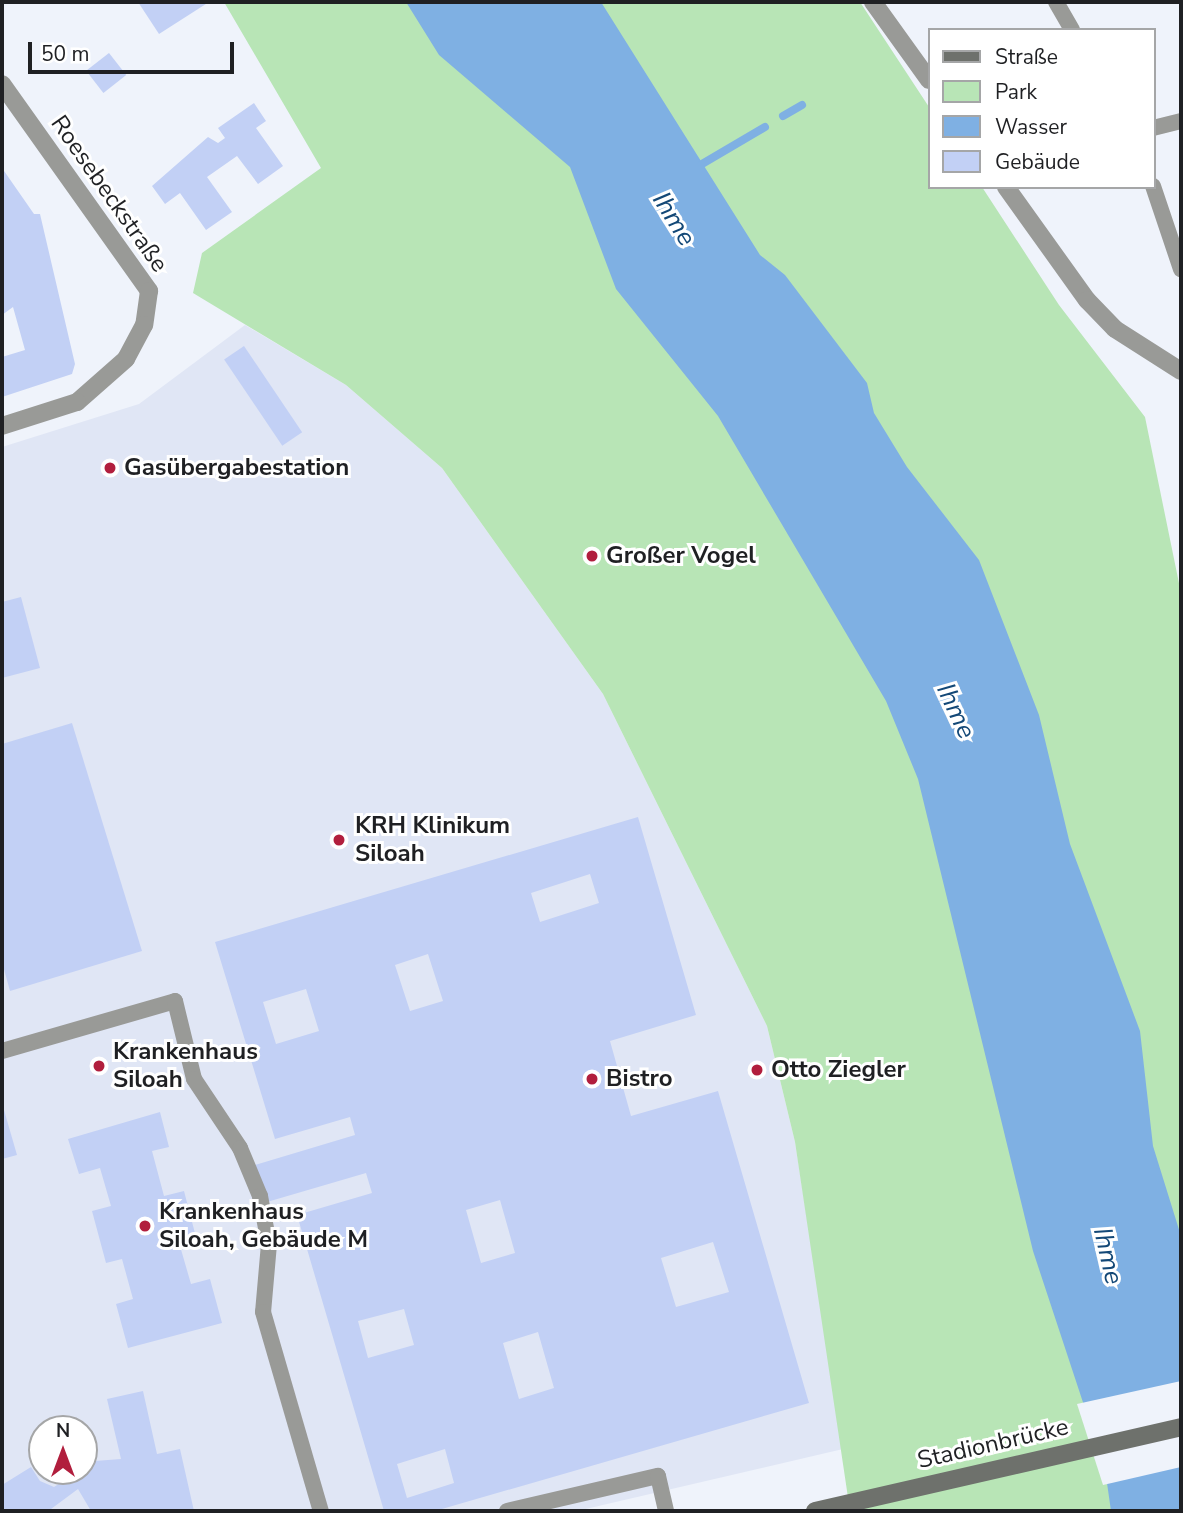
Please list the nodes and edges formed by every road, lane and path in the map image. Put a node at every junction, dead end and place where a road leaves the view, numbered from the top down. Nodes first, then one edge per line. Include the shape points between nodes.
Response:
1 (873, 2) edge
2 (1056, 2) edge
3 (1071, 28) edge
4 (928, 79) edge
5 (2, 84) edge
6 (1181, 121) edge
7 (1155, 128) edge
8 (1007, 189) edge
9 (1154, 189) edge
10 (1181, 269) edge
11 (1181, 371) edge
12 (2, 426) edge
13 (3, 1052) edge
14 (1181, 1427) edge
15 (321, 1511) edge
16 (507, 1511) edge
17 (666, 1511) edge
18 (816, 1511) edge

1 - 4 street
2 - 3 lane
5 - 12 street, Roesebeckstraße via 149,291 145,325 126,359 77,402
6 - 7 lane
8 - 11 street via 1087,299 1115,329
9 - 10 lane
13 - 15 lane via 175,1001 194,1079 240,1148 260,1196 269,1244 263,1312
14 - 18 street, Stadionbrücke
16 - 17 lane via 658,1476

